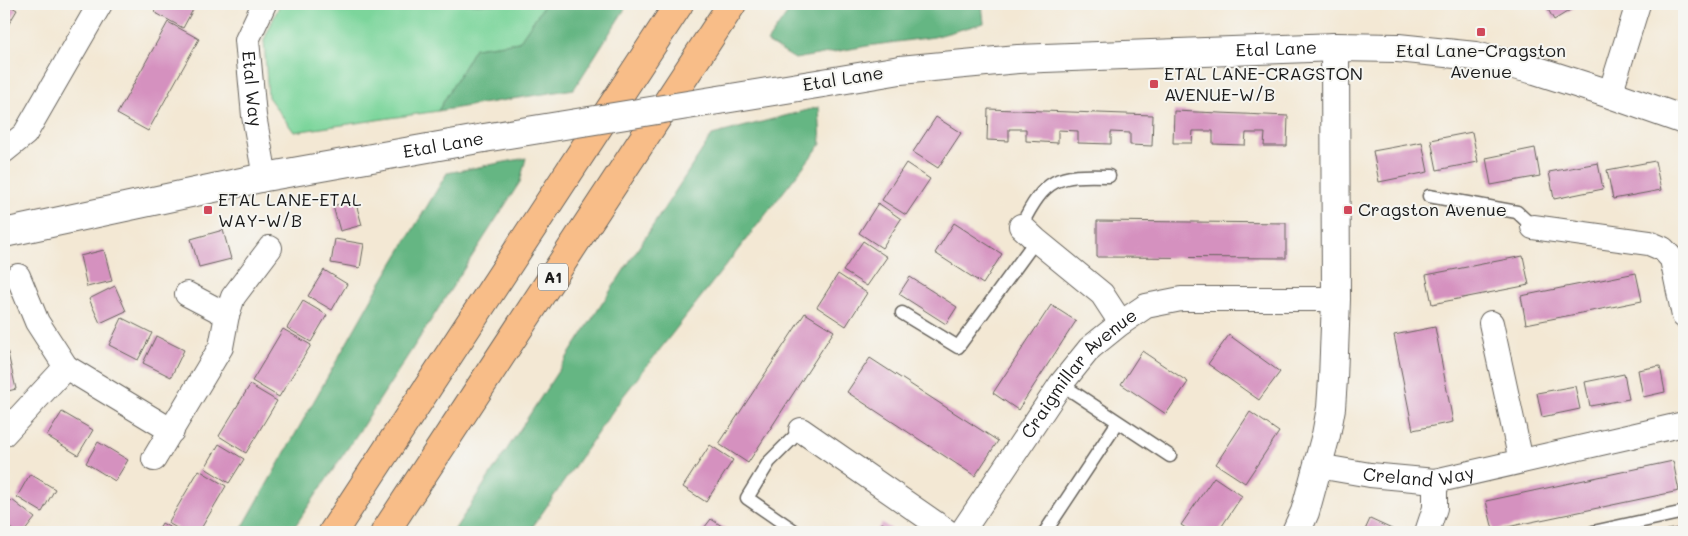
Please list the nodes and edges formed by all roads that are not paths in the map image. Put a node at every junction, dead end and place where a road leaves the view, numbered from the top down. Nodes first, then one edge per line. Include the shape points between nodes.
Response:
1 (100, 4) edge
2 (264, 4) edge
3 (679, 4) edge
4 (1638, 4) edge
5 (730, 10) edge
6 (1335, 47) junction
7 (1610, 94) junction
8 (1684, 120) edge
9 (4, 151) edge
10 (1109, 176) dead end
11 (265, 177) junction
12 (1428, 196) dead end
13 (1533, 227) joint
14 (4, 233) edge
15 (1029, 233) junction
16 (270, 248) dead end
17 (18, 276) dead end
18 (187, 294) dead end
19 (1336, 298) junction
20 (902, 314) dead end
21 (227, 315) junction
22 (1684, 316) edge
23 (1121, 323) junction
24 (1491, 323) dead end
25 (66, 367) junction
26 (1061, 384) junction
27 (1118, 422) junction
28 (1684, 424) edge
29 (801, 430) joint
30 (172, 431) junction
31 (4, 434) edge
32 (1170, 456) dead end
33 (154, 459) dead end
34 (1521, 461) junction
35 (1318, 466) junction
36 (1435, 480) junction
37 (1684, 512) edge
38 (333, 532) edge
39 (385, 532) edge
40 (796, 532) edge
41 (948, 532) edge
42 (962, 532) edge
43 (1045, 532) edge
44 (1296, 532) edge
45 (1427, 532) edge
46 (1593, 532) edge

1 - 9 street via 25,134
2 - 11 street, Etal Way via 247,40 254,116
3 - 38 highway, A1
4 - 7 street
5 - 39 highway, A1
6 - 7 street, Etal Lane via 1398,48 1475,56 1535,70
6 - 11 street, Etal Lane, bridge via 1018,59 900,70
6 - 19 street
7 - 8 street, Etal Lane
10 - 15 lane via 1074,176 1054,182 1036,200
11 - 14 street, Etal Lane
12 - 13 lane via 1517,212
13 - 22 street via 1649,243 1663,250 1672,259
15 - 20 lane via 958,347
15 - 23 street via 1102,294
16 - 21 street via 233,297
17 - 25 street via 37,322
18 - 21 street
19 - 23 street, Craigmillar Avenue via 1182,298 1146,306
19 - 35 street via 1331,408
21 - 30 street via 220,347
23 - 26 street, Craigmillar Avenue via 1090,348
24 - 34 street
25 - 30 street
25 - 31 street
26 - 27 lane
26 - 42 street, Craigmillar Avenue
27 - 32 lane
27 - 43 lane
28 - 34 street, Creland Way
29 - 40 lane via 769,462 747,498
29 - 41 street
30 - 33 street
34 - 36 street, Creland Way
35 - 36 street, Creland Way via 1370,475
35 - 44 street
36 - 45 street via 1436,508
37 - 46 lane

